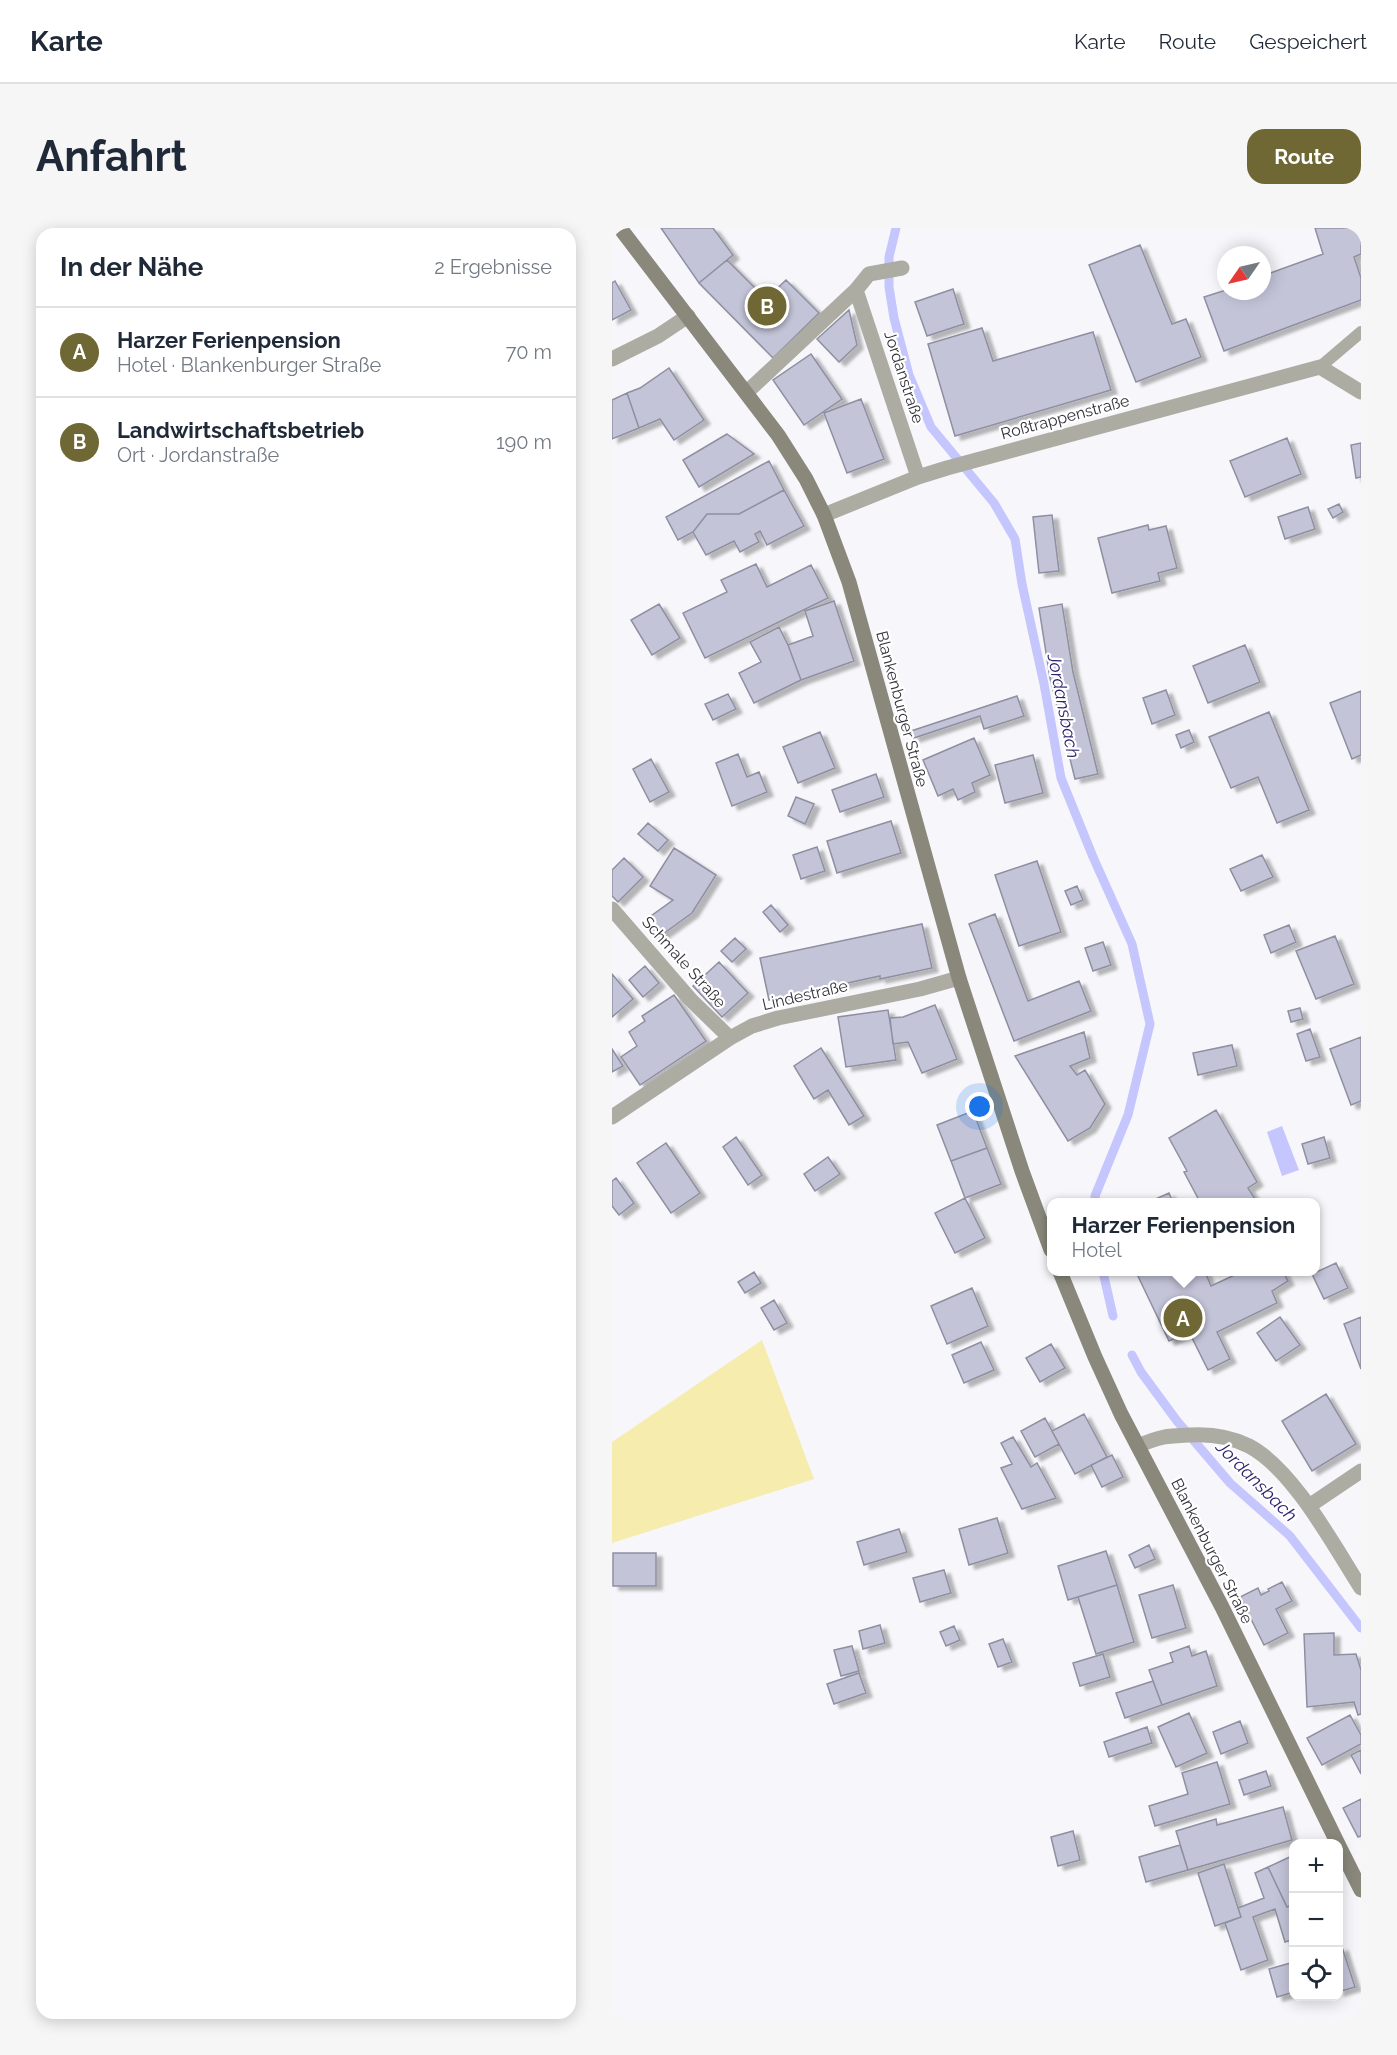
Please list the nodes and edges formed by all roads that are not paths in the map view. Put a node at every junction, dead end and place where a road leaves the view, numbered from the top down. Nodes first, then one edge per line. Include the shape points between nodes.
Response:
1 (620, 228) edge
2 (898, 269) dead end
3 (856, 290) junction
4 (688, 316) junction
5 (1361, 332) edge
6 (612, 359) edge
7 (1320, 367) junction
8 (747, 392) junction
9 (1361, 393) edge
10 (918, 477) junction
11 (824, 515) junction
12 (612, 909) edge
13 (958, 978) junction
14 (730, 1038) junction
15 (612, 1117) edge
16 (1047, 1239) edge
17 (1062, 1276) edge
18 (1138, 1446) junction
19 (1361, 1471) edge
20 (1309, 1506) junction
21 (1361, 1588) edge
22 (1336, 1839) edge
23 (1343, 1854) edge
24 (1361, 1890) edge

1 - 4 main road, Blankenburger Straße
2 - 3 street via 869,274
3 - 8 street
3 - 10 street, Jordanstraße
4 - 6 street
4 - 8 main road, Blankenburger Straße
5 - 7 lane, Roßtrappenstraße
7 - 9 street
7 - 10 street, Roßtrappenstraße
8 - 11 main road, Blankenburger Straße via 800,470
10 - 11 street, Roßtrappenstraße
11 - 13 main road, Blankenburger Straße via 849,582
12 - 14 street, Schmale Straße via 690,999
13 - 14 street, Lindestraße via 778,1018
13 - 16 main road, Blankenburger Straße
14 - 15 street, Lindestraße
17 - 18 main road, Blankenburger Straße
18 - 20 street via 1160,1436 1207,1434 1232,1439 1272,1462
18 - 22 main road, Blankenburger Straße
19 - 20 street
20 - 21 street
23 - 24 main road, Blankenburger Straße

